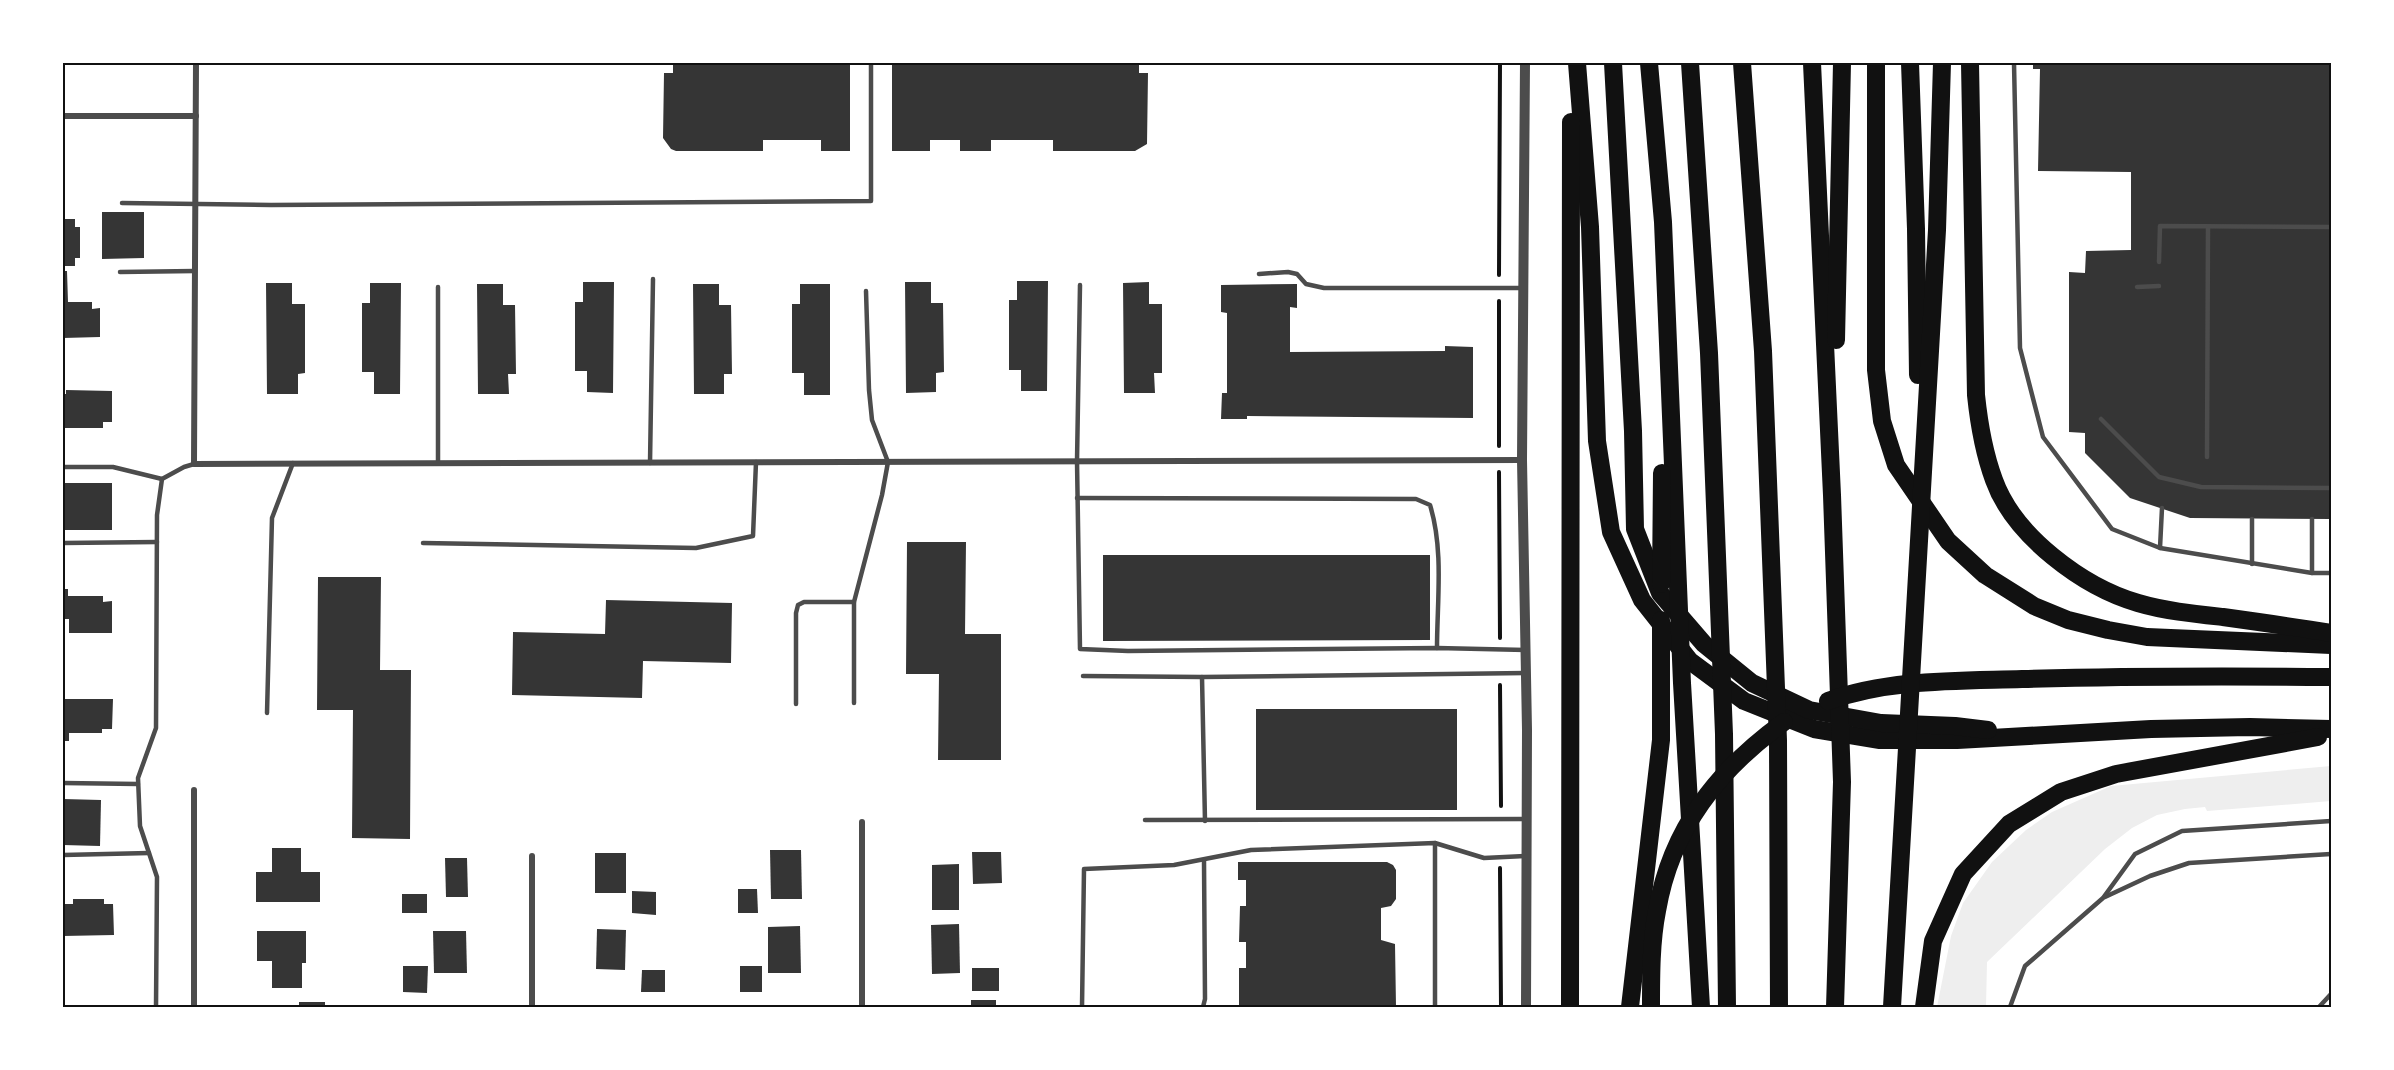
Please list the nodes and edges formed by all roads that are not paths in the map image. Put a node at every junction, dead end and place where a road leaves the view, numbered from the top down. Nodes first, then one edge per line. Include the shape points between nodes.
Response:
1 (196, 63) edge
2 (871, 63) edge
3 (1525, 63) edge
4 (1571, 63) edge
5 (1576, 63) edge
6 (1613, 63) edge
7 (1649, 63) edge
8 (1690, 63) edge
9 (1742, 63) edge
10 (1812, 63) edge
11 (1842, 63) edge
12 (1876, 63) edge
13 (1910, 63) edge
14 (1942, 63) edge
15 (1970, 63) edge
16 (2014, 63) edge
17 (63, 116) edge
18 (196, 116) junction
19 (122, 203) dead end
20 (195, 204) junction
21 (1663, 222) junction
22 (2208, 226) junction
23 (2331, 227) edge
24 (2159, 262) dead end
25 (195, 271) junction
26 (120, 272) dead end
27 (1260, 274) dead end
28 (653, 279) dead end
29 (1080, 285) dead end
30 (2159, 286) dead end
31 (438, 287) dead end
32 (2137, 287) dead end
33 (1523, 288) junction
34 (866, 291) dead end
35 (2101, 419) dead end
36 (2207, 457) dead end
37 (1522, 460) junction
38 (756, 462) junction
39 (888, 462) junction
40 (1077, 462) junction
41 (293, 463) junction
42 (438, 463) junction
43 (651, 463) junction
44 (194, 464) junction
45 (63, 467) edge
46 (162, 479) junction
47 (2331, 488) edge
48 (1832, 495) junction
49 (1077, 498) junction
50 (2162, 508) dead end
51 (2252, 519) dead end
52 (2312, 519) dead end
53 (1920, 539) junction
54 (157, 542) junction
55 (63, 543) edge
56 (423, 543) dead end
57 (2160, 548) junction
58 (2252, 564) junction
59 (2312, 573) junction
60 (2331, 573) edge
61 (854, 602) junction
62 (2331, 633) edge
63 (2331, 645) edge
64 (1437, 648) junction
65 (1526, 650) junction
66 (1526, 673) junction
67 (1083, 676) dead end
68 (1202, 677) junction
69 (2331, 677) edge
70 (854, 703) dead end
71 (796, 704) dead end
72 (267, 713) dead end
73 (2331, 729) edge
74 (2331, 734) edge
75 (2022, 735) junction
76 (63, 783) edge
77 (138, 784) junction
78 (194, 790) dead end
79 (1527, 819) junction
80 (1145, 820) dead end
81 (1205, 821) junction
82 (2331, 821) edge
83 (862, 822) dead end
84 (1435, 843) junction
85 (149, 853) junction
86 (2331, 854) edge
87 (63, 855) edge
88 (532, 856) dead end
89 (1527, 856) junction
90 (1204, 861) junction
91 (2103, 898) junction
92 (2331, 994) edge
93 (156, 1007) edge
94 (194, 1007) edge
95 (532, 1007) edge
96 (862, 1007) edge
97 (1082, 1007) edge
98 (1203, 1007) edge
99 (1435, 1007) edge
100 (1526, 1007) edge
101 (1570, 1007) edge
102 (1630, 1007) edge
103 (1651, 1007) edge
104 (1701, 1007) edge
105 (1727, 1007) edge
106 (1779, 1007) edge
107 (1835, 1007) edge
108 (1892, 1007) edge
109 (1924, 1007) edge
110 (2010, 1007) edge
111 (2319, 1007) edge

1 - 18 street
2 - 20 lane via 871,201
3 - 33 street
4 - 101 highway
5 - 75 highway via 1590,227 1597,441 1611,532 1642,600 1690,661 1744,700 1814,729 1880,740
6 - 75 highway via 1635,529 1660,593 1704,644 1752,683 1809,710 1881,723 1955,726
7 - 21 highway
8 - 105 highway via 1709,353 1724,734
9 - 106 highway via 1763,351 1778,740
10 - 48 highway
11 - 48 highway
12 - 63 highway via 1876,370 1882,421 1896,465 1947,541 1977,568 2034,606 2068,620 2147,637
13 - 53 highway
14 - 53 highway
15 - 62 highway via 1976,396 1994,482 2010,510 2039,545 2103,590 2138,603 2178,611
16 - 57 lane via 2020,348 2043,437 2112,529
17 - 18 street
18 - 20 street
19 - 20 lane
20 - 25 street
21 - 102 highway via 1660,740
21 - 104 highway via 1682,683
22 - 23 lane
22 - 24 lane via 2160,226
22 - 36 lane
25 - 26 lane
25 - 44 street
27 - 33 lane via 1288,272 1297,274 1306,284 1324,288
28 - 43 lane
29 - 40 lane
30 - 32 lane
31 - 42 lane
33 - 37 street
34 - 39 lane via 868,390 872,420
35 - 47 lane via 2159,477 2201,487
37 - 40 street
37 - 65 street
38 - 39 street
38 - 43 street
38 - 56 lane via 753,536 696,548
39 - 40 street
39 - 61 lane
40 - 49 lane
41 - 42 street
41 - 44 street
41 - 72 lane via 272,518
42 - 43 street
44 - 46 lane
45 - 46 lane via 113,467
46 - 54 lane
48 - 107 highway via 1842,782
49 - 64 lane via 1416,499 1430,506 1434,518
49 - 64 lane via 1080,649
50 - 57 lane
51 - 58 lane
52 - 59 lane
53 - 108 highway
54 - 55 lane
54 - 77 lane via 156,728
57 - 58 lane
58 - 59 lane
59 - 60 lane
61 - 70 lane
61 - 71 lane via 798,605
64 - 65 lane
65 - 66 street
66 - 68 lane
66 - 79 street
67 - 68 lane
68 - 81 lane
69 - 103 highway via 1952,681 1848,693 1818,704 1785,721 1731,765 1686,827 1668,866 1657,911
73 - 75 highway via 2250,727
74 - 109 highway via 2116,774 2061,792 2009,824 1963,874 1933,941
76 - 77 lane
77 - 85 lane via 140,826
78 - 94 street
79 - 81 lane
79 - 89 street
80 - 81 lane
82 - 91 lane via 2182,831 2135,854
83 - 96 street
84 - 89 lane via 1484,858
84 - 90 lane via 1251,850
84 - 99 lane
85 - 87 lane
85 - 93 lane via 157,877
86 - 91 lane via 2189,864 2150,876
88 - 95 street
89 - 100 street
90 - 97 lane via 1084,869
90 - 98 lane
91 - 110 lane via 2025,966
92 - 111 lane

